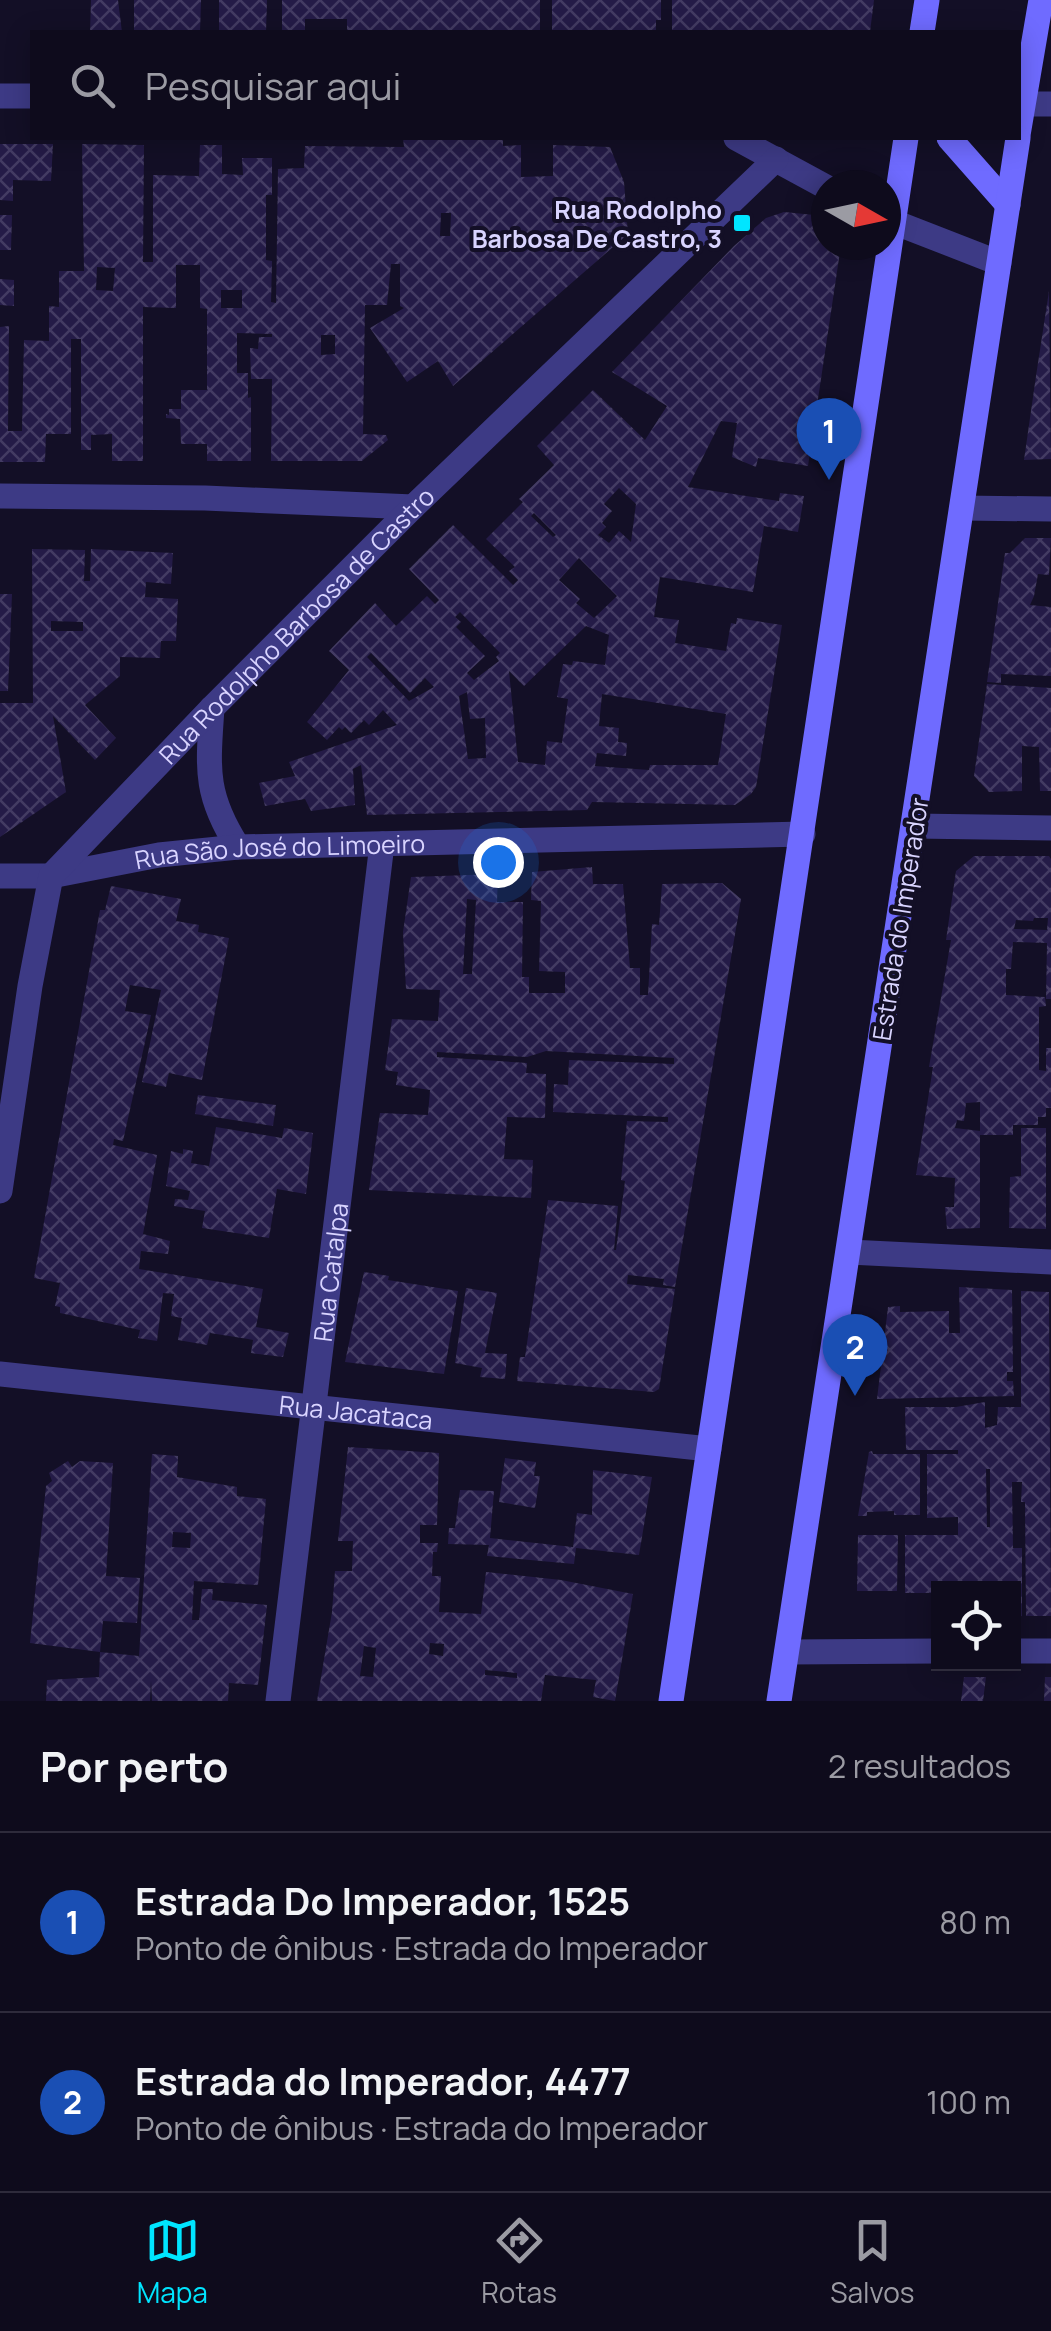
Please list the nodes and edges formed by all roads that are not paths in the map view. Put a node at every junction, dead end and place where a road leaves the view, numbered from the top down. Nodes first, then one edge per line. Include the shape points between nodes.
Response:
1 (928, 0) edge
2 (1041, 0) edge
3 (922, 30) edge
4 (0, 96) edge
5 (30, 96) edge
6 (1021, 104) edge
7 (1051, 104) edge
8 (740, 140) edge
9 (906, 140) edge
10 (951, 140) edge
11 (1017, 140) edge
12 (776, 159) junction
13 (900, 170) edge
14 (811, 179) edge
15 (1008, 205) junction
16 (901, 226) edge
17 (885, 260) edge
18 (1000, 263) junction
19 (0, 496) edge
20 (413, 507) junction
21 (962, 508) junction
22 (1051, 509) edge
23 (212, 708) junction
24 (914, 826) junction
25 (1051, 828) edge
26 (803, 834) junction
27 (382, 844) junction
28 (238, 846) junction
29 (0, 876) edge
30 (51, 876) junction
31 (0, 1191) edge
32 (848, 1252) junction
33 (1051, 1262) edge
34 (0, 1374) edge
35 (311, 1409) junction
36 (709, 1450) junction
37 (1051, 1650) edge
38 (931, 1651) edge
39 (1021, 1651) edge
40 (787, 1652) junction
41 (278, 1701) edge
42 (671, 1701) edge
43 (779, 1701) edge

1 - 3 main road
2 - 6 main road, Estrada do Imperador
4 - 5 street
6 - 7 street
8 - 12 street
9 - 13 main road
10 - 15 main road
11 - 15 main road, Estrada do Imperador
12 - 14 street
12 - 20 street, Rua Rodolpho Barbosa de Castro
15 - 18 main road, Estrada do Imperador
16 - 18 street
17 - 26 main road
18 - 21 main road, Estrada do Imperador
19 - 20 street
20 - 23 street, Rua Rodolpho Barbosa de Castro
21 - 22 street
21 - 24 main road, Estrada do Imperador
23 - 28 street via 210,791
23 - 30 street, Rua Rodolpho Barbosa de Castro
24 - 25 street
24 - 32 main road, Estrada do Imperador
26 - 27 street, Rua São José do Limoeiro
26 - 36 main road
27 - 28 street, Rua São José do Limoeiro
27 - 35 street, Rua Catalpa
28 - 30 street, Rua São José do Limoeiro
29 - 30 street, Rua São José do Limoeiro
30 - 31 street
32 - 33 street
32 - 40 main road, Estrada do Imperador
34 - 35 street, Rua Jacataca
35 - 36 street, Rua Jacataca
35 - 41 street, Rua Catalpa
36 - 42 main road
37 - 39 street
38 - 40 street
40 - 43 main road, Estrada do Imperador

